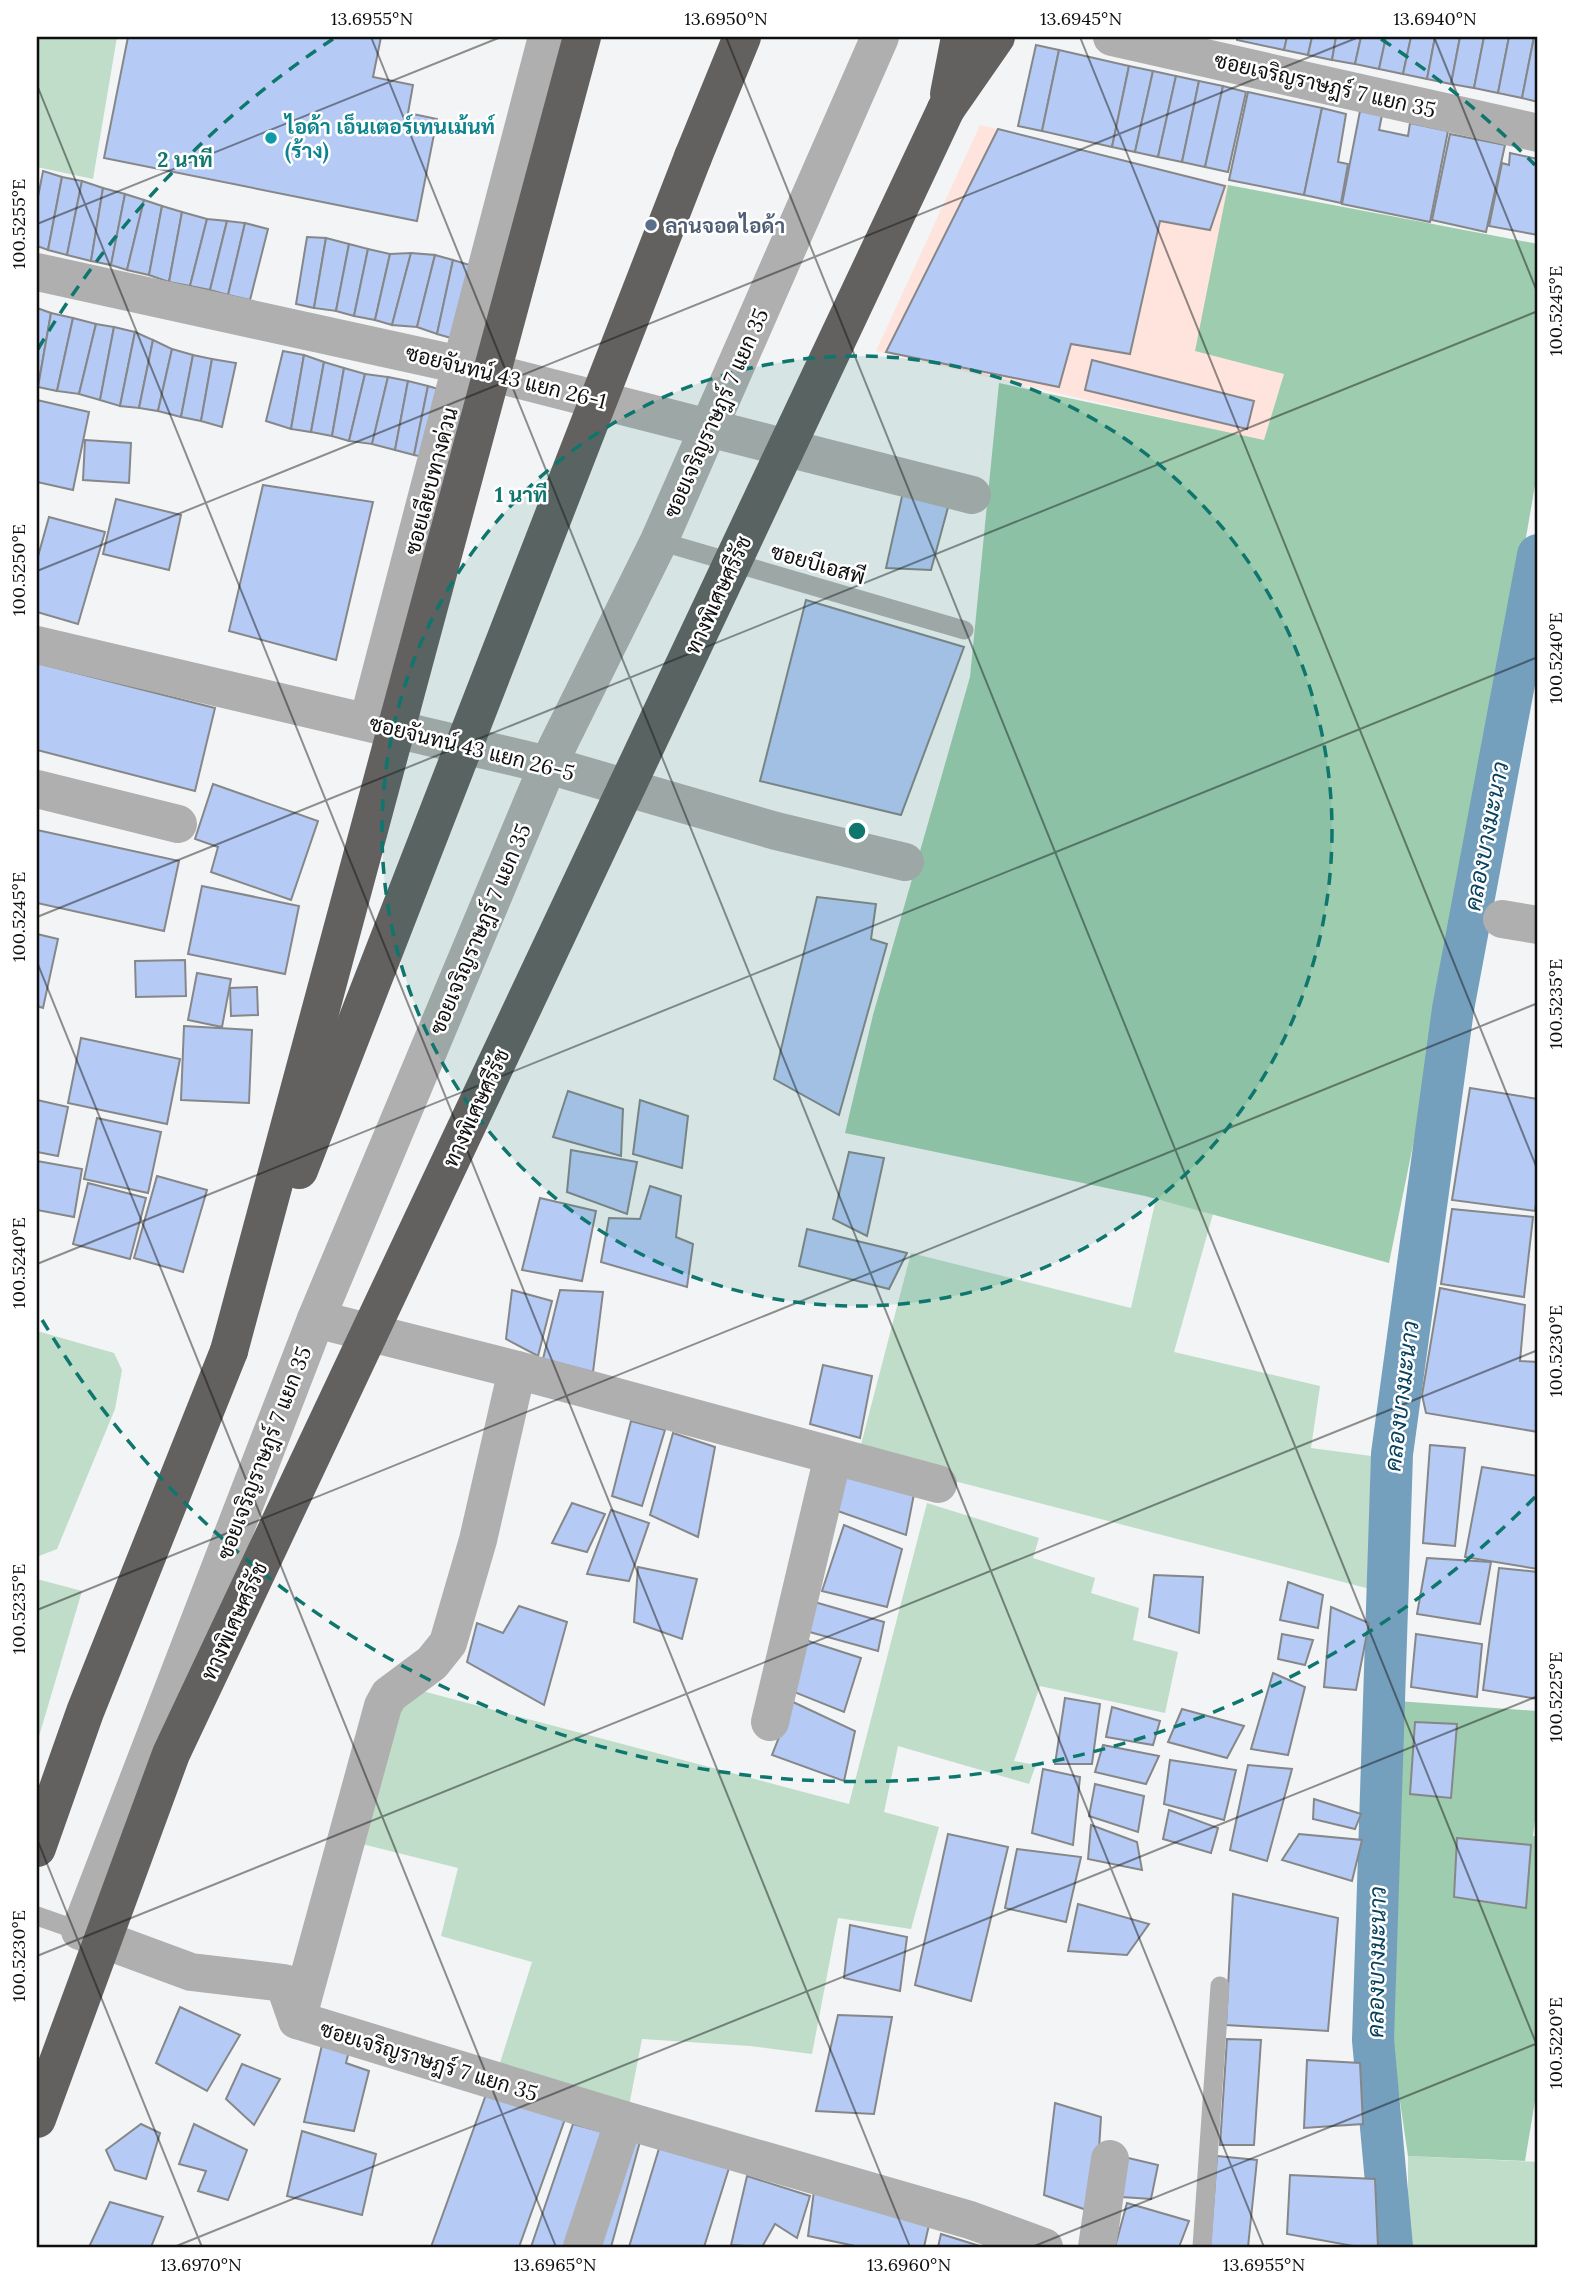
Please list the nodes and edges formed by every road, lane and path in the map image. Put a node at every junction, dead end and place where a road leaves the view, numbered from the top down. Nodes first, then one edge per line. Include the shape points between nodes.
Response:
1 (547, 37) edge
2 (582, 37) edge
3 (742, 37) edge
4 (880, 37) edge
5 (960, 37) edge
6 (996, 37) edge
7 (1112, 37) edge
8 (946, 109) junction
9 (1538, 133) edge
10 (37, 272) edge
11 (461, 365) junction
12 (709, 428) junction
13 (972, 495) dead end
14 (659, 541) junction
15 (964, 630) dead end
16 (37, 645) edge
17 (368, 722) junction
18 (548, 765) junction
19 (37, 789) edge
20 (178, 824) dead end
21 (905, 862) dead end
22 (316, 1319) junction
23 (229, 1351) junction
24 (517, 1370) junction
25 (833, 1456) junction
26 (938, 1484) dead end
27 (770, 1722) dead end
28 (37, 1848) edge
29 (37, 1916) edge
30 (80, 1931) junction
31 (1220, 1986) dead end
32 (297, 2020) junction
33 (37, 2119) edge
34 (624, 2120) junction
35 (1110, 2159) dead end
36 (582, 2247) edge
37 (1044, 2247) edge
38 (1097, 2247) edge
39 (1202, 2247) edge

1 - 11 street, ซอยเลียบทางด่วน
2 - 23 highway, bridge
3 - 23 highway, bridge
4 - 12 street, ซอยเจริญราษฎร์ 7 แยก 35
5 - 8 highway
6 - 8 highway
7 - 9 street, ซอยเจริญราษฎร์ 7 แยก 35
8 - 33 highway, ทางพิเศษศรีรัช, bridge via 171,1754
10 - 11 street, ซอยจันทน์ 43 แยก 26-1
11 - 12 street, ซอยจันทน์ 43 แยก 26-1
11 - 17 street, ซอยเลียบทางด่วน
12 - 13 street, ซอยจันทน์ 43 แยก 26-1
12 - 14 street, ซอยเจริญราษฎร์ 7 แยก 35
14 - 15 lane, ซอยบีเอสพี
14 - 18 street, ซอยเจริญราษฎร์ 7 แยก 35
16 - 17 street, ซอยจันทน์ 43 แยก 26-5
17 - 18 street, ซอยจันทน์ 43 แยก 26-5
18 - 21 street, ซอยจันทน์ 43 แยก 26-5 via 776,831
18 - 22 street, ซอยเจริญราษฎร์ 7 แยก 35
19 - 20 street
22 - 24 street
22 - 30 street, ซอยเจริญราษฎร์ 7 แยก 35
23 - 28 highway via 85,1712
24 - 25 street
24 - 32 street via 478,1540 448,1643 432,1663 389,1695 383,1706
25 - 26 street
25 - 27 street
29 - 30 lane
30 - 32 street, ซอยเจริญราษฎร์ 7 แยก 35 via 191,1972 284,1983
31 - 39 lane
32 - 34 street, ซอยเจริญราษฎร์ 7 แยก 35
34 - 36 street
34 - 37 street, ซอยเจริญราษฎร์ 7 แยก 35 via 970,2220
35 - 38 street

